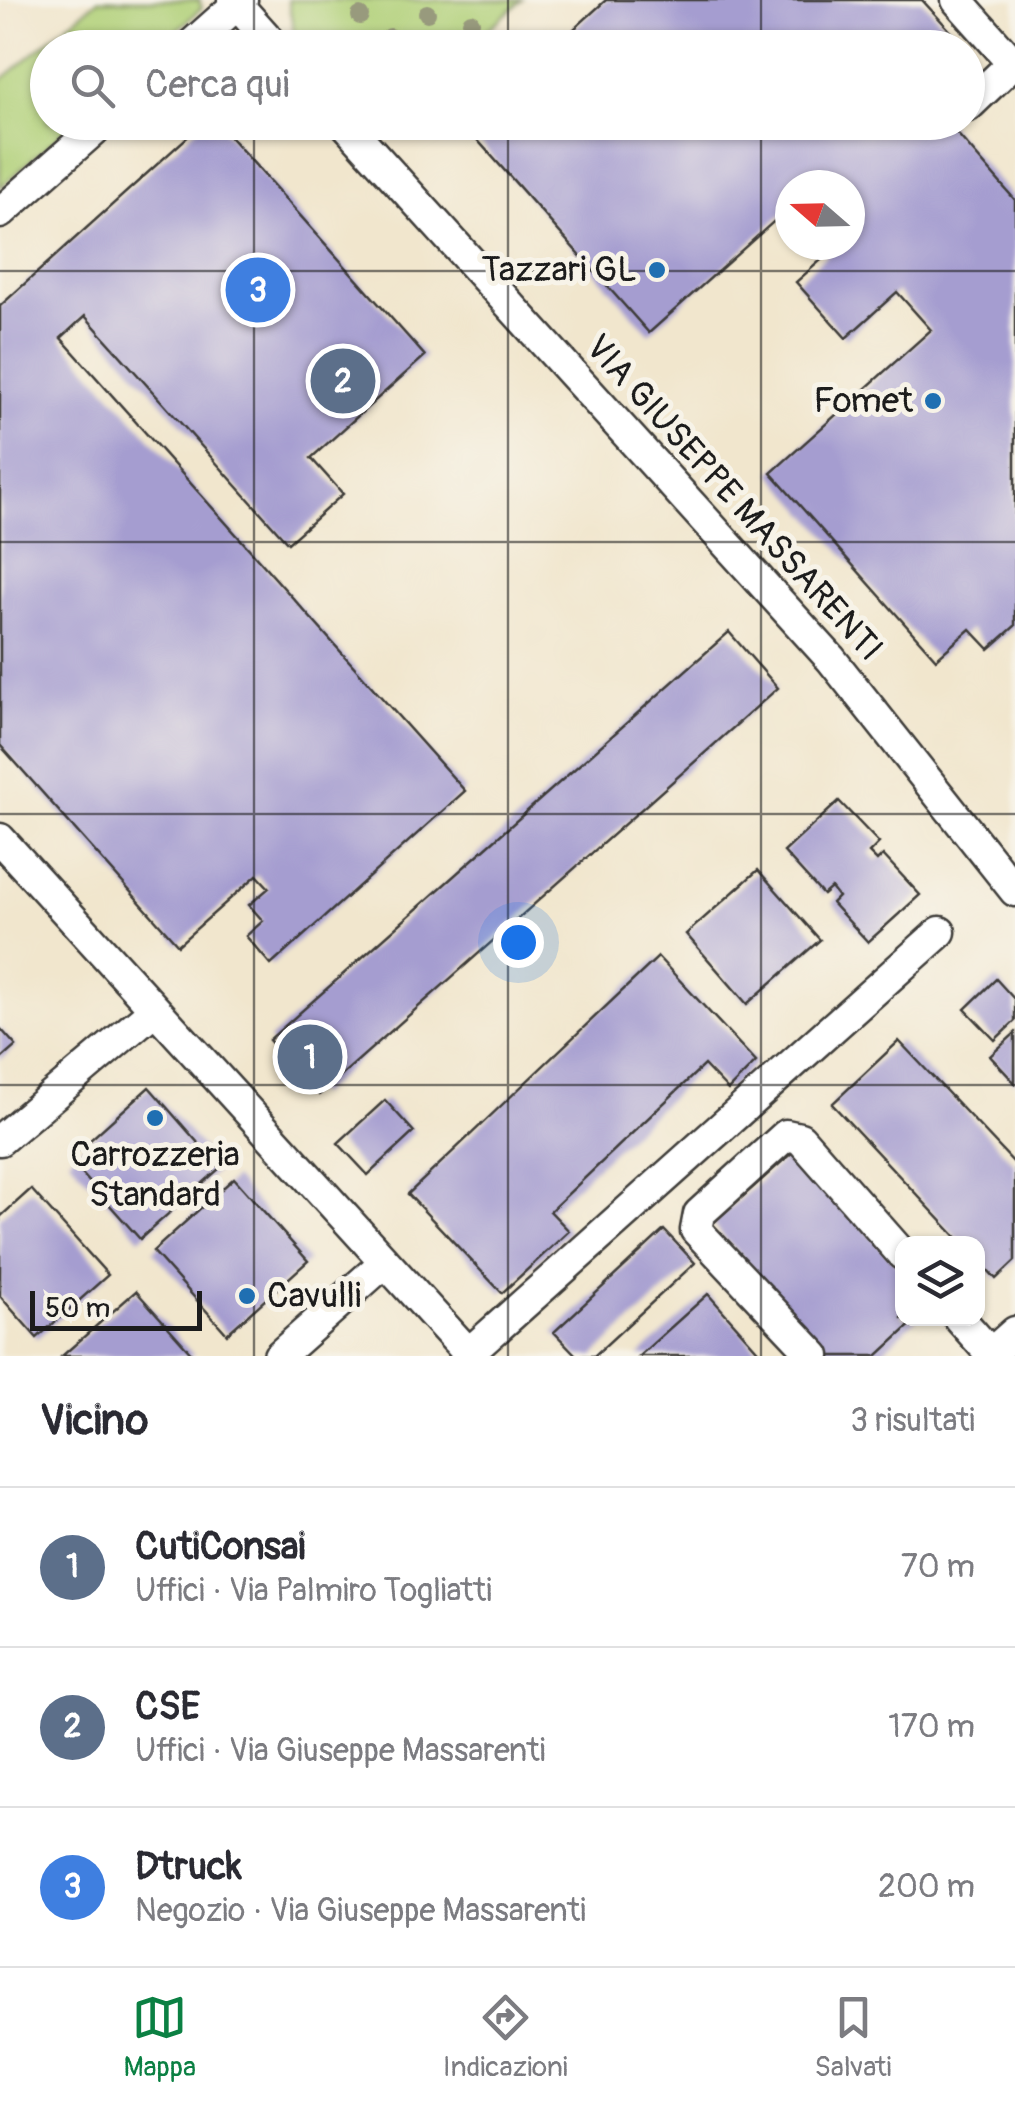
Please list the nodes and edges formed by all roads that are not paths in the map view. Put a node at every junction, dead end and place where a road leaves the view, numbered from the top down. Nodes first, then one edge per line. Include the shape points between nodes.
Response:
1 (957, 0) edge
2 (237, 2) edge
3 (207, 30) edge
4 (261, 30) edge
5 (984, 30) edge
6 (985, 31) edge
7 (1014, 63) edge
8 (985, 90) edge
9 (83, 140) edge
10 (360, 140) edge
11 (0, 213) edge
12 (0, 839) edge
13 (1015, 890) edge
14 (940, 932) dead end
15 (154, 1010) junction
16 (0, 1140) edge
17 (895, 1246) edge
18 (384, 1263) junction
19 (965, 1326) edge
20 (1015, 1332) edge
21 (470, 1355) edge
22 (989, 1355) edge
23 (279, 1356) edge
24 (815, 1356) edge

1 - 5 street
2 - 3 street
2 - 4 street
6 - 7 street
7 - 8 street
9 - 11 street
10 - 13 street, VIA GIUSEPPE MASSARENTI via 832,658
12 - 15 street
14 - 21 street
15 - 16 street
15 - 18 street
17 - 24 street via 800,1138 786,1135 699,1214 696,1230
18 - 21 street
18 - 23 street
19 - 22 street
20 - 22 street

